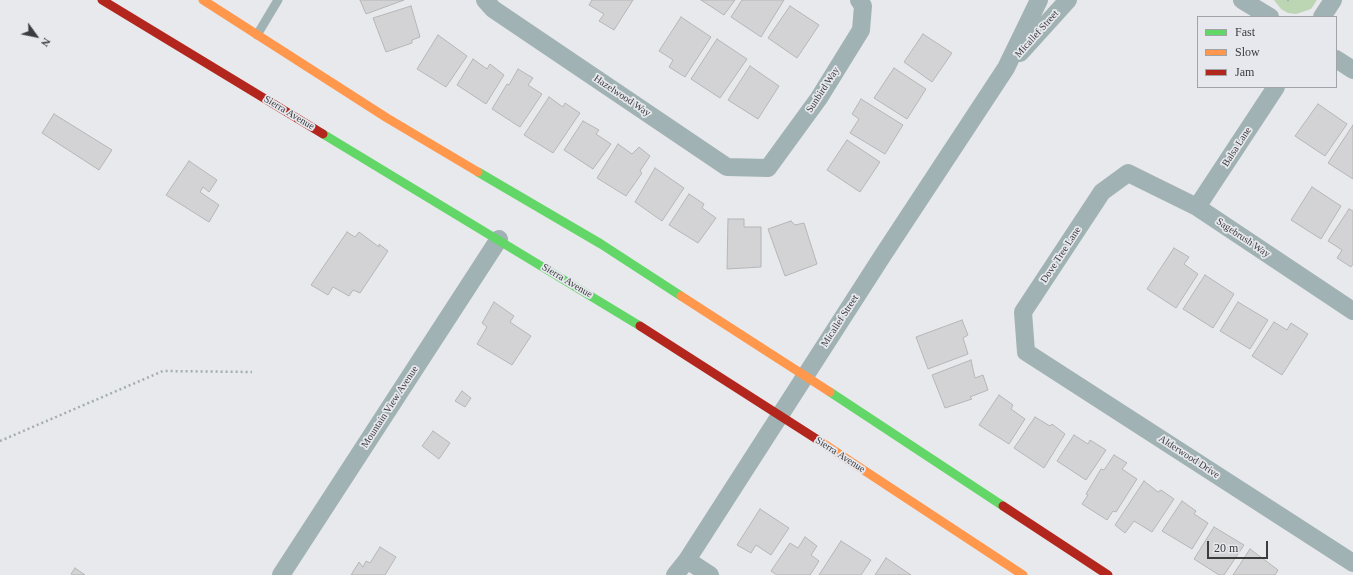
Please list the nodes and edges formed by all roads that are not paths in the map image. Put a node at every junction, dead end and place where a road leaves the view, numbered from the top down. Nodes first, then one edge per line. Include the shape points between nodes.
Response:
1 (102, 0) edge
2 (203, 0) edge
3 (278, 0) edge
4 (485, 0) edge
5 (1039, 0) edge
6 (1068, 0) edge
7 (1242, 0) edge
8 (1333, 0) edge
9 (861, 3) edge
10 (1268, 16) edge
11 (1323, 16) edge
12 (257, 35) junction
13 (1337, 60) edge
14 (1006, 68) junction
15 (1353, 70) edge
16 (1275, 88) edge
17 (768, 168) joint
18 (1128, 173) joint
19 (1197, 207) junction
20 (499, 239) junction
21 (1353, 311) edge
22 (1026, 352) joint
23 (804, 376) junction
24 (779, 416) junction
25 (687, 560) junction
26 (1353, 563) edge
27 (281, 575) edge
28 (675, 575) edge
29 (710, 575) edge
30 (1023, 575) edge
31 (1108, 575) edge

1 - 20 main road, Sierra Avenue
2 - 12 main road
3 - 12 lane
4 - 17 street, Hazelwood Way via 493,9 727,167
5 - 14 street, Micallef Street
6 - 14 street, Micallef Street
7 - 10 street
8 - 11 street
9 - 17 street, Sunbird Way via 861,30 819,98
12 - 23 main road via 387,118 601,244
13 - 15 street
14 - 23 street, Micallef Street
16 - 19 street, Balsa Lane
18 - 19 street, Sagebrush Way
18 - 22 street, Dove Tree Lane via 1102,192 1023,312
19 - 21 street, Sagebrush Way
20 - 24 main road, Sierra Avenue
20 - 27 street, Mountain View Avenue
22 - 26 street, Alderwood Drive
23 - 24 street, Micallef Street
23 - 31 main road
24 - 25 street, Micallef Street
24 - 30 main road, Sierra Avenue
25 - 28 street, Micallef Street
25 - 29 street

